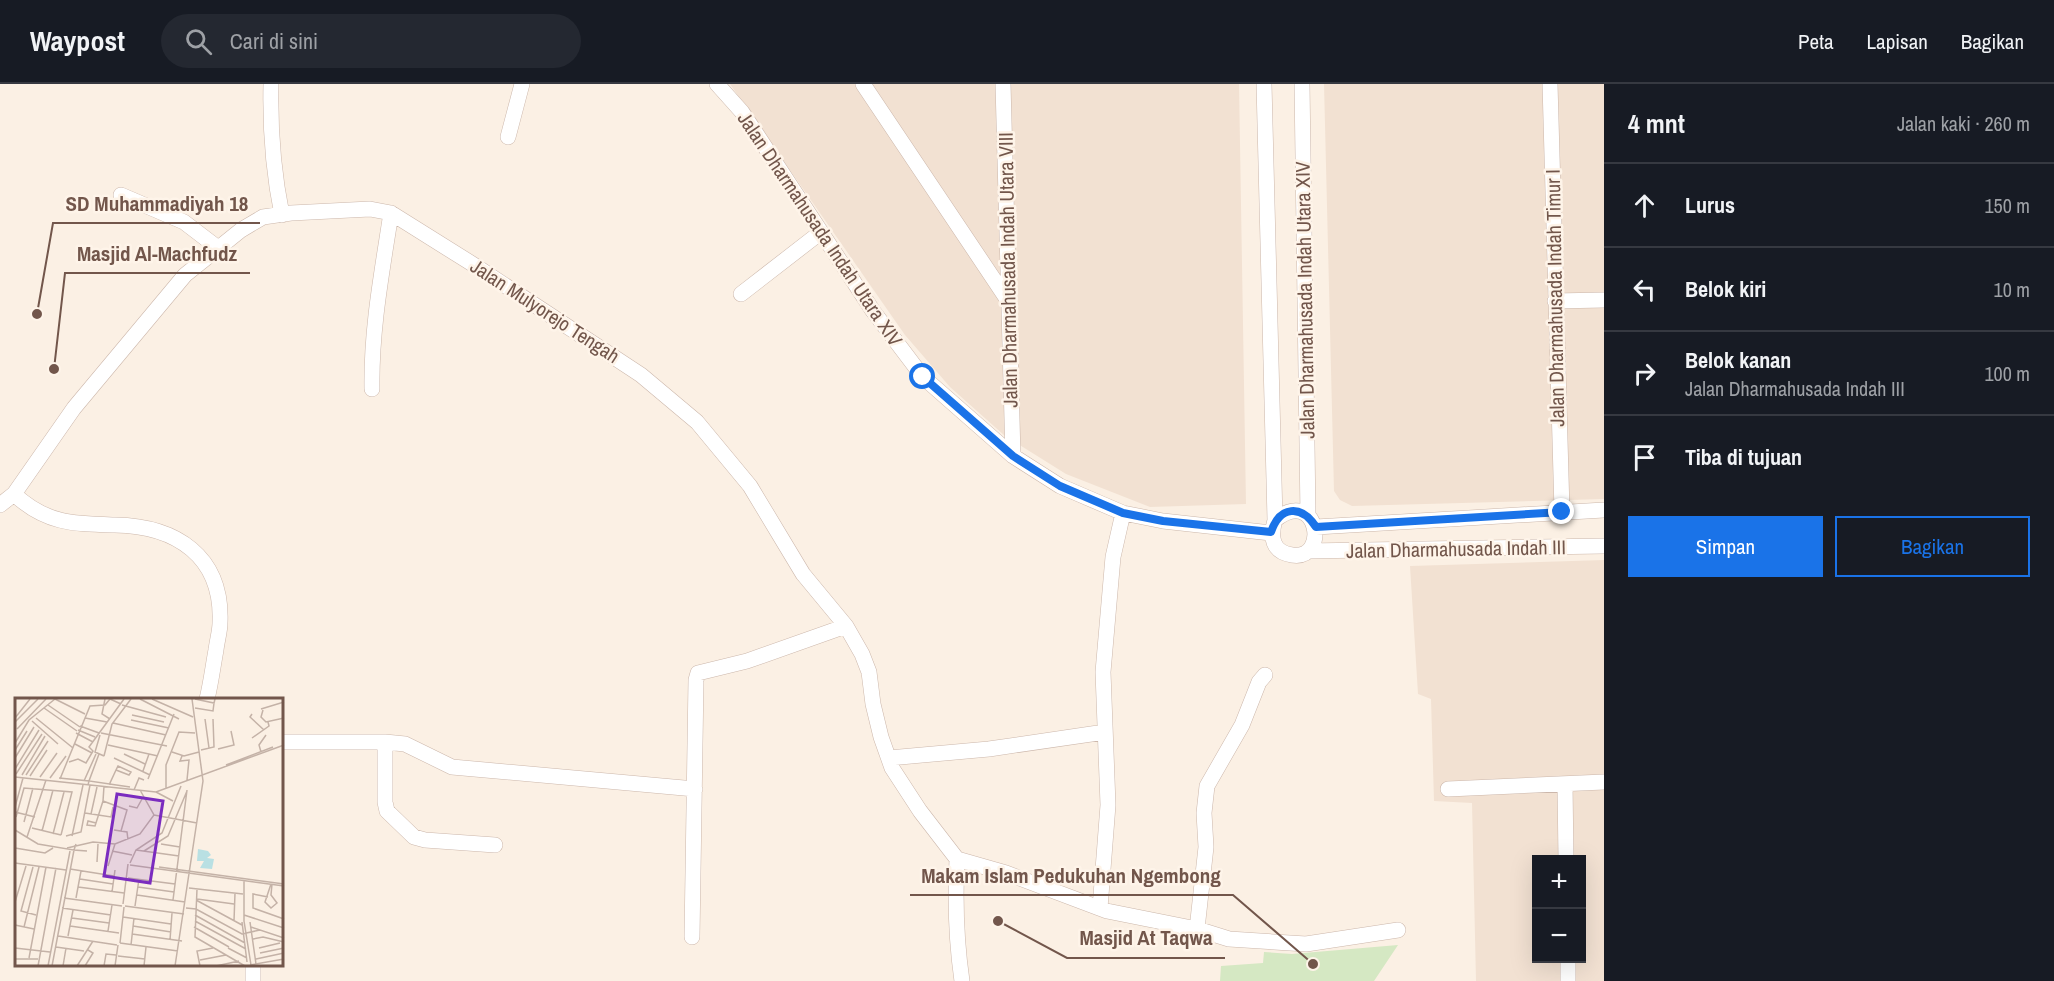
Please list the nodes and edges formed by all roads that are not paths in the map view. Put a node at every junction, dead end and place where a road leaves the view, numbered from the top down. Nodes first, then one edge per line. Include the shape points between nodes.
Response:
1 (271, 84) edge
2 (522, 84) edge
3 (717, 84) edge
4 (863, 84) edge
5 (1003, 84) edge
6 (1264, 84) edge
7 (1302, 84) edge
8 (1550, 84) edge
9 (508, 137) dead end
10 (121, 195) dead end
11 (392, 213) junction
12 (282, 215) junction
13 (820, 232) junction
14 (218, 248) junction
15 (741, 294) dead end
16 (1007, 299) junction
17 (1604, 300) edge
18 (1555, 301) junction
19 (372, 389) dead end
20 (1013, 456) junction
21 (14, 494) junction
22 (0, 505) edge
23 (1604, 510) edge
24 (1562, 512) junction
25 (1123, 513) junction
26 (1312, 521) junction
27 (1273, 526) junction
28 (1604, 546) edge
29 (1308, 551) junction
30 (846, 626) junction
31 (1265, 675) dead end
32 (207, 698) edge
33 (1105, 732) junction
34 (284, 742) edge
35 (385, 742) junction
36 (889, 758) junction
37 (1604, 782) edge
38 (1565, 784) junction
39 (695, 789) junction
40 (1448, 789) dead end
41 (495, 845) dead end
42 (1566, 855) edge
43 (957, 859) junction
44 (1100, 908) junction
45 (1197, 930) junction
46 (1398, 930) dead end
47 (692, 937) dead end
48 (1568, 963) edge
49 (962, 981) edge
50 (1568, 981) edge

1 - 12 street via 273,152
2 - 9 street
3 - 13 street, Jalan Dharmahusada Indah Utara XIV via 742,112
4 - 16 street
5 - 16 street, Jalan Dharmahusada Indah Utara VIII
6 - 27 street, Jalan Dharmahusada Indah Utara XIV
7 - 26 street, Jalan Dharmahusada Indah Utara XIV
8 - 18 street, Jalan Dharmahusada Indah Timur I
10 - 14 street via 184,222
11 - 12 street, Jalan Mulyorejo Tengah via 370,209
11 - 19 street via 375,318
11 - 30 street, Jalan Mulyorejo Tengah via 641,375 697,422 750,486 803,574
12 - 14 street, Jalan Mulyorejo Tengah via 264,217
13 - 15 street
13 - 20 street, Jalan Dharmahusada Indah Utara XIV via 923,377
14 - 21 street, Jalan Mulyorejo Tengah via 185,275 74,408
16 - 20 street, Jalan Dharmahusada Indah Utara VIII
17 - 18 street
18 - 24 street, Jalan Dharmahusada Indah Timur I
20 - 25 street, Jalan Dharmahusada Indah Utara XIV via 1060,486
21 - 22 street, Jalan Mulyorejo Tengah
21 - 32 street via 32,510 60,522 155,530 179,539 203,559 218,589 220,623
23 - 24 street, Jalan Dharmahusada Indah III
24 - 26 street, Jalan Dharmahusada Indah III
25 - 27 street, Jalan Dharmahusada Indah Utara XIV via 1163,521
25 - 33 street via 1113,557 1104,661
26 - 27 street via 1297,511 1285,512
26 - 29 street via 1316,540
27 - 29 street via 1275,545 1284,554 1297,556
28 - 29 street, Jalan Dharmahusada Indah III
30 - 36 street, Jalan Mulyorejo Tengah via 869,672 880,737
30 - 39 street via 747,661 698,673
31 - 45 street via 1207,786 1206,847
33 - 36 street via 989,749
33 - 44 street via 1108,805
34 - 35 street
35 - 39 street via 405,744 452,767
35 - 41 street via 387,811 414,837
36 - 43 street, Jalan Mulyorejo Tengah via 920,811
37 - 38 street
38 - 40 street
38 - 42 street
39 - 47 street
43 - 44 street
43 - 49 street via 955,915
44 - 45 street
45 - 46 street via 1229,939 1306,944
48 - 50 street

